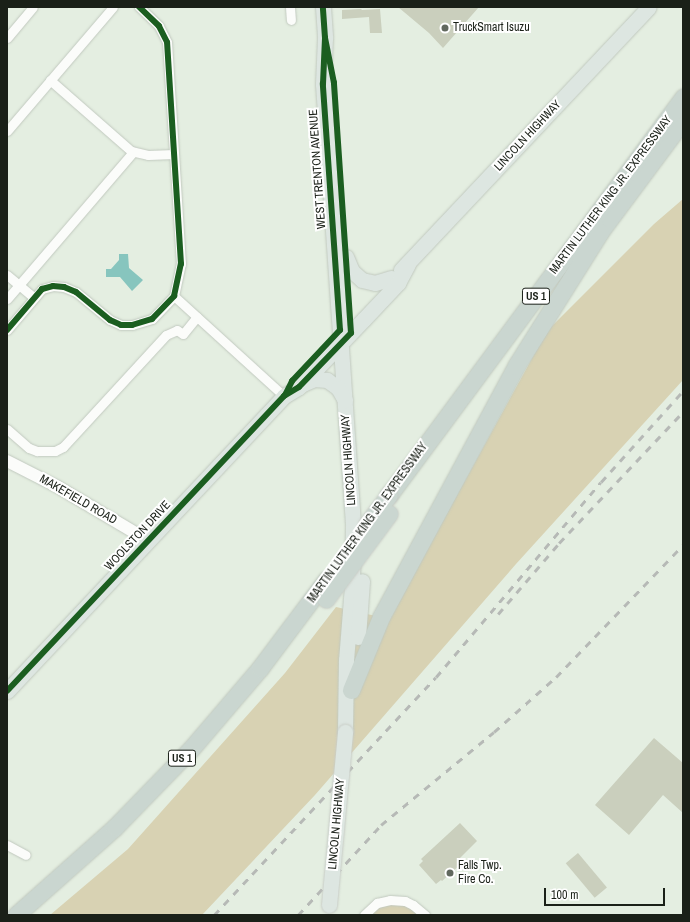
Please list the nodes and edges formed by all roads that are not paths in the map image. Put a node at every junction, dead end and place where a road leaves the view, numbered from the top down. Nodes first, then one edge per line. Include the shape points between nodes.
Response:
1 (33, 7) edge
2 (113, 7) edge
3 (139, 7) edge
4 (290, 7) edge
5 (323, 7) edge
6 (649, 7) edge
7 (291, 20) dead end
8 (7, 38) edge
9 (325, 38) junction
10 (50, 80) junction
11 (683, 97) edge
12 (683, 120) edge
13 (7, 131) edge
14 (133, 152) junction
15 (174, 154) junction
16 (600, 232) junction
17 (346, 258) junction
18 (408, 264) junction
19 (7, 275) edge
20 (391, 278) junction
21 (19, 285) junction
22 (174, 296) junction
23 (34, 298) junction
24 (7, 299) edge
25 (197, 317) junction
26 (7, 330) edge
27 (346, 332) junction
28 (299, 387) junction
29 (284, 396) junction
30 (345, 401) junction
31 (7, 429) edge
32 (7, 461) edge
33 (149, 541) junction
34 (351, 690) junction
35 (7, 691) edge
36 (345, 732) junction
37 (7, 845) edge
38 (26, 855) dead end
39 (329, 910) edge
40 (16, 915) edge
41 (34, 915) edge
42 (364, 915) edge
43 (425, 915) edge

1 - 8 street
2 - 10 street
3 - 15 street via 159,26 167,42
4 - 7 street
5 - 9 main road, WEST TRENTON AVENUE
6 - 18 main road, LINCOLN HIGHWAY
9 - 17 main road via 334,83
9 - 27 main road, WEST TRENTON AVENUE via 323,84
10 - 13 street
10 - 14 street
11 - 40 highway, MARTIN LUTHER KING JR. EXPRESSWAY / US 1, bridge via 260,668 190,750 110,832
12 - 16 highway, MARTIN LUTHER KING JR. EXPRESSWAY / US 1
14 - 15 street
14 - 21 street
15 - 22 street via 182,264
16 - 34 highway via 516,366 381,618
16 - 41 highway, MARTIN LUTHER KING JR. EXPRESSWAY / US 1, bridge via 250,697 193,763 118,840
17 - 20 main road via 352,271 362,280 375,283
17 - 27 main road
18 - 20 main road, LINCOLN HIGHWAY
18 - 27 main road, LINCOLN HIGHWAY via 398,283
19 - 21 street
20 - 27 main road, LINCOLN HIGHWAY
21 - 23 street
21 - 24 street
22 - 23 street via 152,319 132,325 121,325 110,320 76,292 64,287 42,289
22 - 25 street
23 - 26 street
25 - 29 street
25 - 31 street via 183,334 177,330 166,335 63,447 55,451 37,451 29,448
27 - 28 main road, WOOLSTON DRIVE
27 - 29 main road, WOOLSTON DRIVE via 292,381
27 - 30 main road, LINCOLN HIGHWAY
27 - 34 main road, LINCOLN HIGHWAY via 362,496 363,556 359,625
28 - 29 main road, WOOLSTON DRIVE
28 - 30 main road via 314,378 327,380 338,388
29 - 33 main road, WOOLSTON DRIVE
30 - 36 main road, LINCOLN HIGHWAY via 352,497 353,556 346,660
32 - 33 street, MAKEFIELD ROAD via 58,487
33 - 35 main road, WOOLSTON DRIVE
34 - 36 main road, LINCOLN HIGHWAY
36 - 39 main road, LINCOLN HIGHWAY, bridge
37 - 38 street
42 - 43 street via 377,903 390,900 405,901

